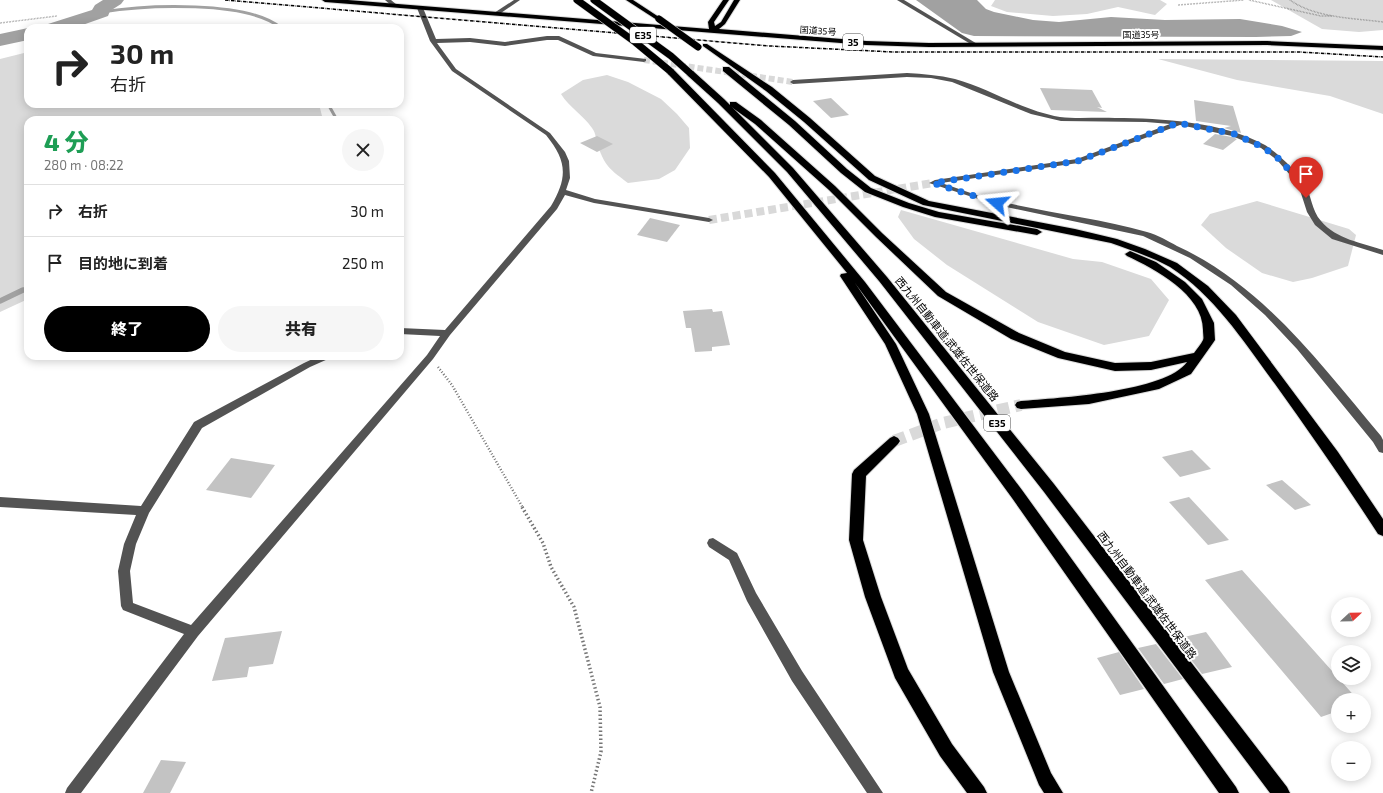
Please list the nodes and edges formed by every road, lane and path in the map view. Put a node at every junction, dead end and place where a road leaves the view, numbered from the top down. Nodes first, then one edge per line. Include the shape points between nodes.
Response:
1 (325, 0) edge
2 (388, 0) edge
3 (517, 0) edge
4 (577, 0) edge
5 (594, 0) edge
6 (629, 0) edge
7 (638, 0) edge
8 (726, 0) edge
9 (737, 0) edge
10 (900, 0) edge
11 (1244, 0) edge
12 (1249, 0) edge
13 (1290, 0) edge
14 (394, 5) junction
15 (1178, 5) dead end
16 (420, 8) junction
17 (496, 14) junction
18 (57, 16) dead end
19 (1336, 16) junction
20 (1383, 22) edge
21 (0, 23) edge
22 (713, 31) junction
23 (434, 41) junction
24 (976, 45) junction
25 (702, 46) junction
26 (1383, 48) edge
27 (644, 60) tunnel mouth
28 (690, 73) junction
29 (793, 82) tunnel mouth
30 (1178, 123) junction
31 (564, 192) junction
32 (805, 214) junction
33 (709, 220) tunnel mouth
34 (1383, 253) edge
35 (404, 331) edge
36 (447, 333) junction
37 (1197, 356) junction
38 (430, 357) junction
39 (318, 360) edge
40 (1021, 405) tunnel mouth
41 (894, 441) tunnel mouth
42 (1383, 449) edge
43 (0, 502) edge
44 (144, 511) junction
45 (1382, 529) edge
46 (713, 543) dead end
47 (193, 632) junction
48 (72, 793) edge
49 (591, 793) edge
50 (876, 793) edge
51 (978, 793) edge
52 (1054, 793) edge
53 (1230, 793) edge
54 (1280, 793) edge

1 - 14 highway, 国道35号 / 35
2 - 14 street
3 - 17 street
4 - 32 highway, E35, bridge via 670,71 739,140
5 - 28 highway, 西九州自動車道;武雄佐世保道路 / E35, bridge via 671,56
6 - 25 highway, bridge
7 - 25 highway
8 - 22 highway via 711,22
9 - 22 highway via 723,23
10 - 24 street
11 - 15 path
12 - 19 path via 1321,16
13 - 19 path via 1300,7
14 - 16 highway, 国道35号 / 35
16 - 17 highway, 国道35号 / 35
16 - 23 street
17 - 22 highway, 国道35号 / 35
18 - 21 path
19 - 20 path
22 - 24 highway, 国道35号 / 35 via 866,43
23 - 27 street via 470,40 505,44 559,38 595,55
23 - 31 street via 454,70 548,134 559,146 567,162
24 - 26 highway, 国道35号 / 35 via 1267,43
25 - 37 highway via 868,190 938,215 1095,244 1152,264 1181,284 1198,301 1209,323 1209,340
25 - 45 highway via 769,89 872,178 926,203 1114,241 1173,265 1204,288 1232,317 1333,454
28 - 37 highway via 758,122 832,188 942,294 1015,336 1062,355 1115,367 1151,366
28 - 54 highway, 西九州自動車道;武雄佐世保道路 / E35 via 790,170 882,279 1049,488
29 - 30 street via 907,75 932,76 954,81 1033,113 1061,119
30 - 34 street via 1234,134 1263,147 1279,159 1301,183 1311,212 1318,223 1335,237
30 - 42 street via 1078,161 933,183 997,203 1146,234 1193,256 1234,283 1268,313 1300,347
31 - 33 street via 594,201
31 - 36 street
32 - 52 highway via 890,344 923,414 1001,672 1045,779
32 - 53 highway, E35 via 861,284 1017,494
35 - 36 street
36 - 38 street
37 - 40 highway via 1186,371 1155,386 1089,400
38 - 47 street
38 - 49 path via 452,385 543,543 551,567 574,607 600,707 600,752
39 - 44 street via 198,426
41 - 51 highway via 858,474 856,540 873,597 901,673 946,750
43 - 44 street
44 - 47 street via 130,544 124,571 127,606
46 - 50 street via 733,557 751,597 797,676
47 - 48 street

